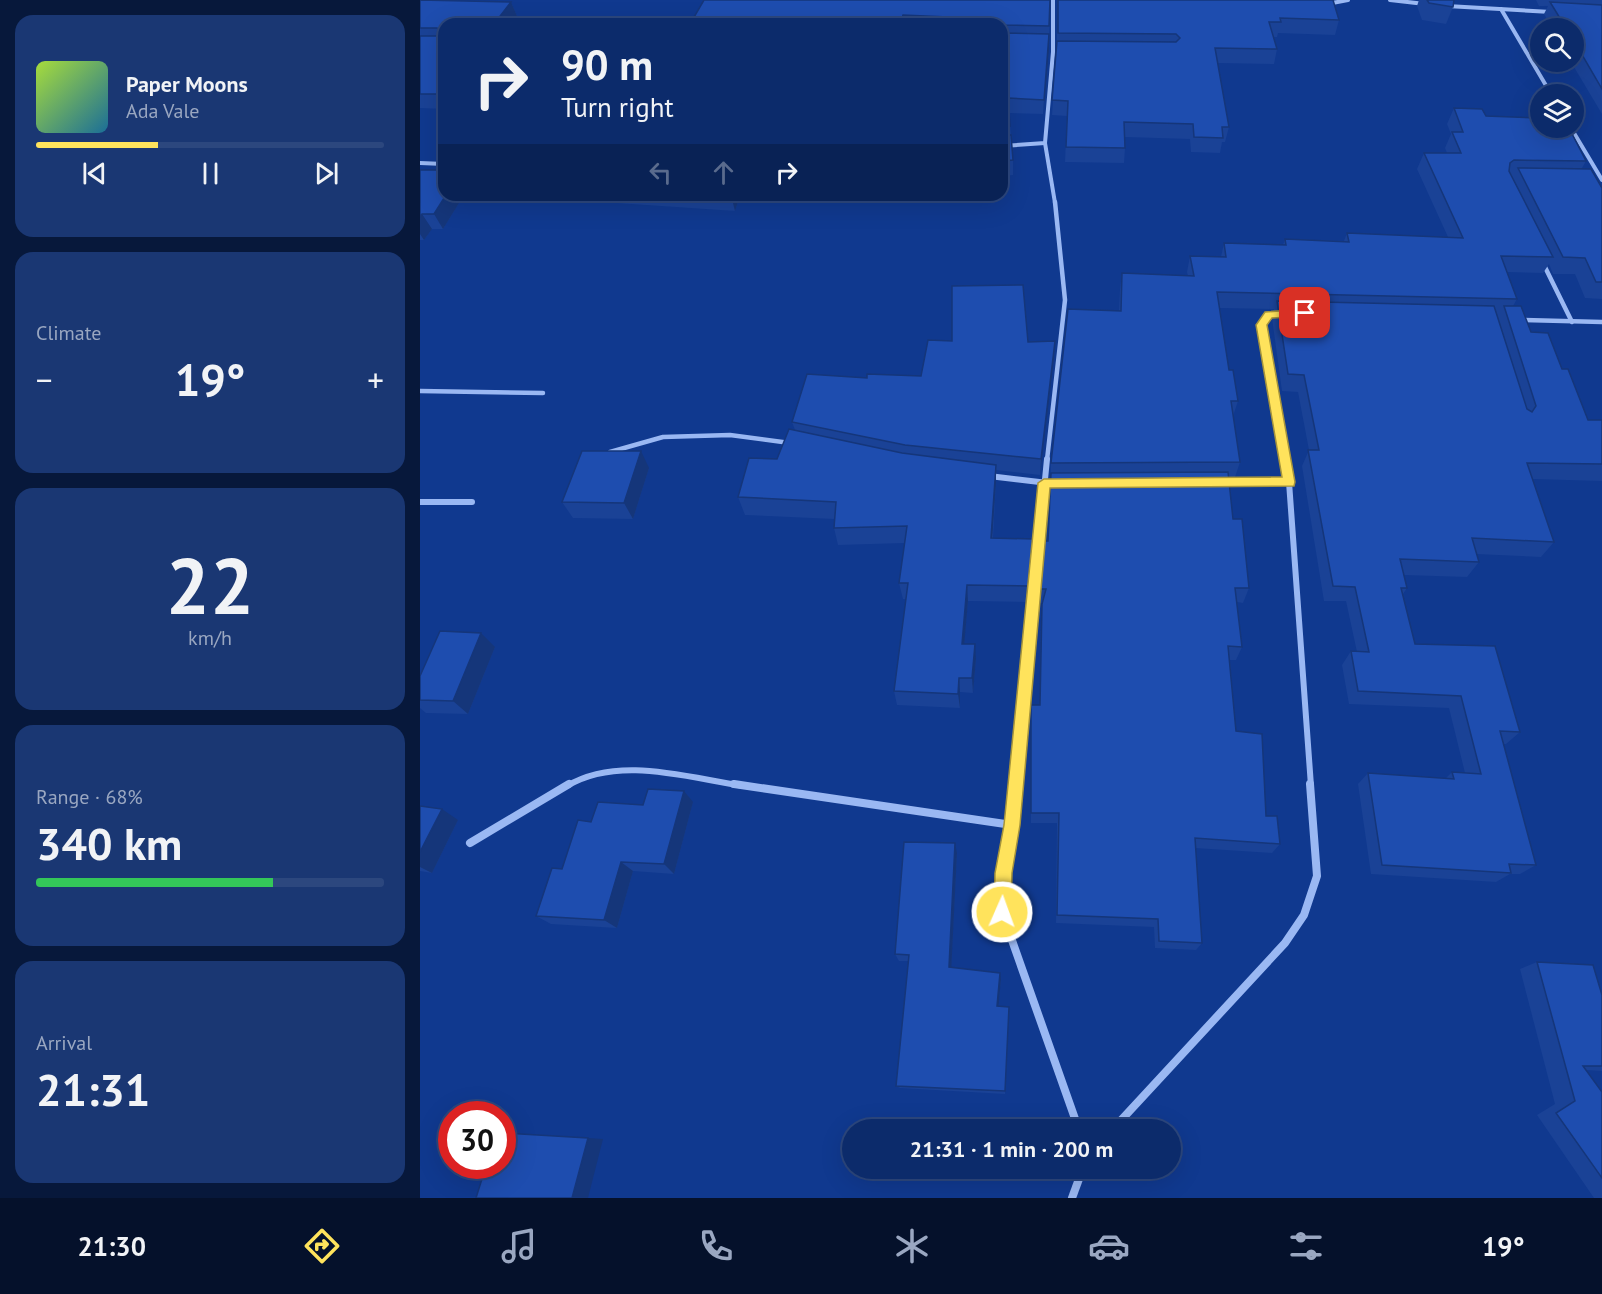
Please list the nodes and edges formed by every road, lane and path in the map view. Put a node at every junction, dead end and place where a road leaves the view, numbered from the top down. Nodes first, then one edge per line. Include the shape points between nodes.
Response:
1 (1348, 0) edge
2 (1390, 0) edge
3 (1053, 1) edge
4 (1065, 2) edge
5 (1429, 4) edge
6 (1319, 5) edge
7 (1439, 5) edge
8 (1502, 9) junction
9 (1557, 12) edge
10 (1053, 52) junction
11 (1064, 52) edge
12 (1545, 84) edge
13 (1577, 138) edge
14 (1045, 143) junction
15 (1008, 146) edge
16 (420, 163) edge
17 (438, 164) edge
18 (1591, 181) edge
19 (1602, 181) edge
20 (1541, 258) edge
21 (1293, 313) edge
22 (1512, 320) edge
23 (1572, 322) junction
24 (1602, 322) edge
25 (420, 391) edge
26 (543, 393) dead end
27 (794, 443) edge
28 (610, 452) edge
29 (987, 476) edge
30 (1289, 482) junction
31 (1044, 483) junction
32 (1056, 483) edge
33 (1219, 483) edge
34 (420, 502) edge
35 (472, 502) dead end
36 (1012, 825) junction
37 (470, 843) dead end
38 (1075, 1119) edge
39 (1122, 1119) edge
40 (1079, 1179) edge
41 (1072, 1198) edge

1 - 6 street
2 - 5 street
3 - 4 street
3 - 10 street
7 - 8 street
8 - 9 street
8 - 12 street
10 - 11 street
10 - 14 street
13 - 19 street
14 - 15 street
14 - 31 street via 1054,189 1065,300
16 - 17 street
18 - 19 street
20 - 23 street
21 - 30 street via 1269,314 1262,325
22 - 23 street
23 - 24 street
25 - 26 street
27 - 28 street via 729,435 663,437
29 - 31 street
30 - 33 street
30 - 39 street via 1317,876 1304,915 1285,943
31 - 32 street
31 - 36 street
34 - 35 street
36 - 37 street via 628,769 580,778
36 - 38 street via 1002,912
40 - 41 street

